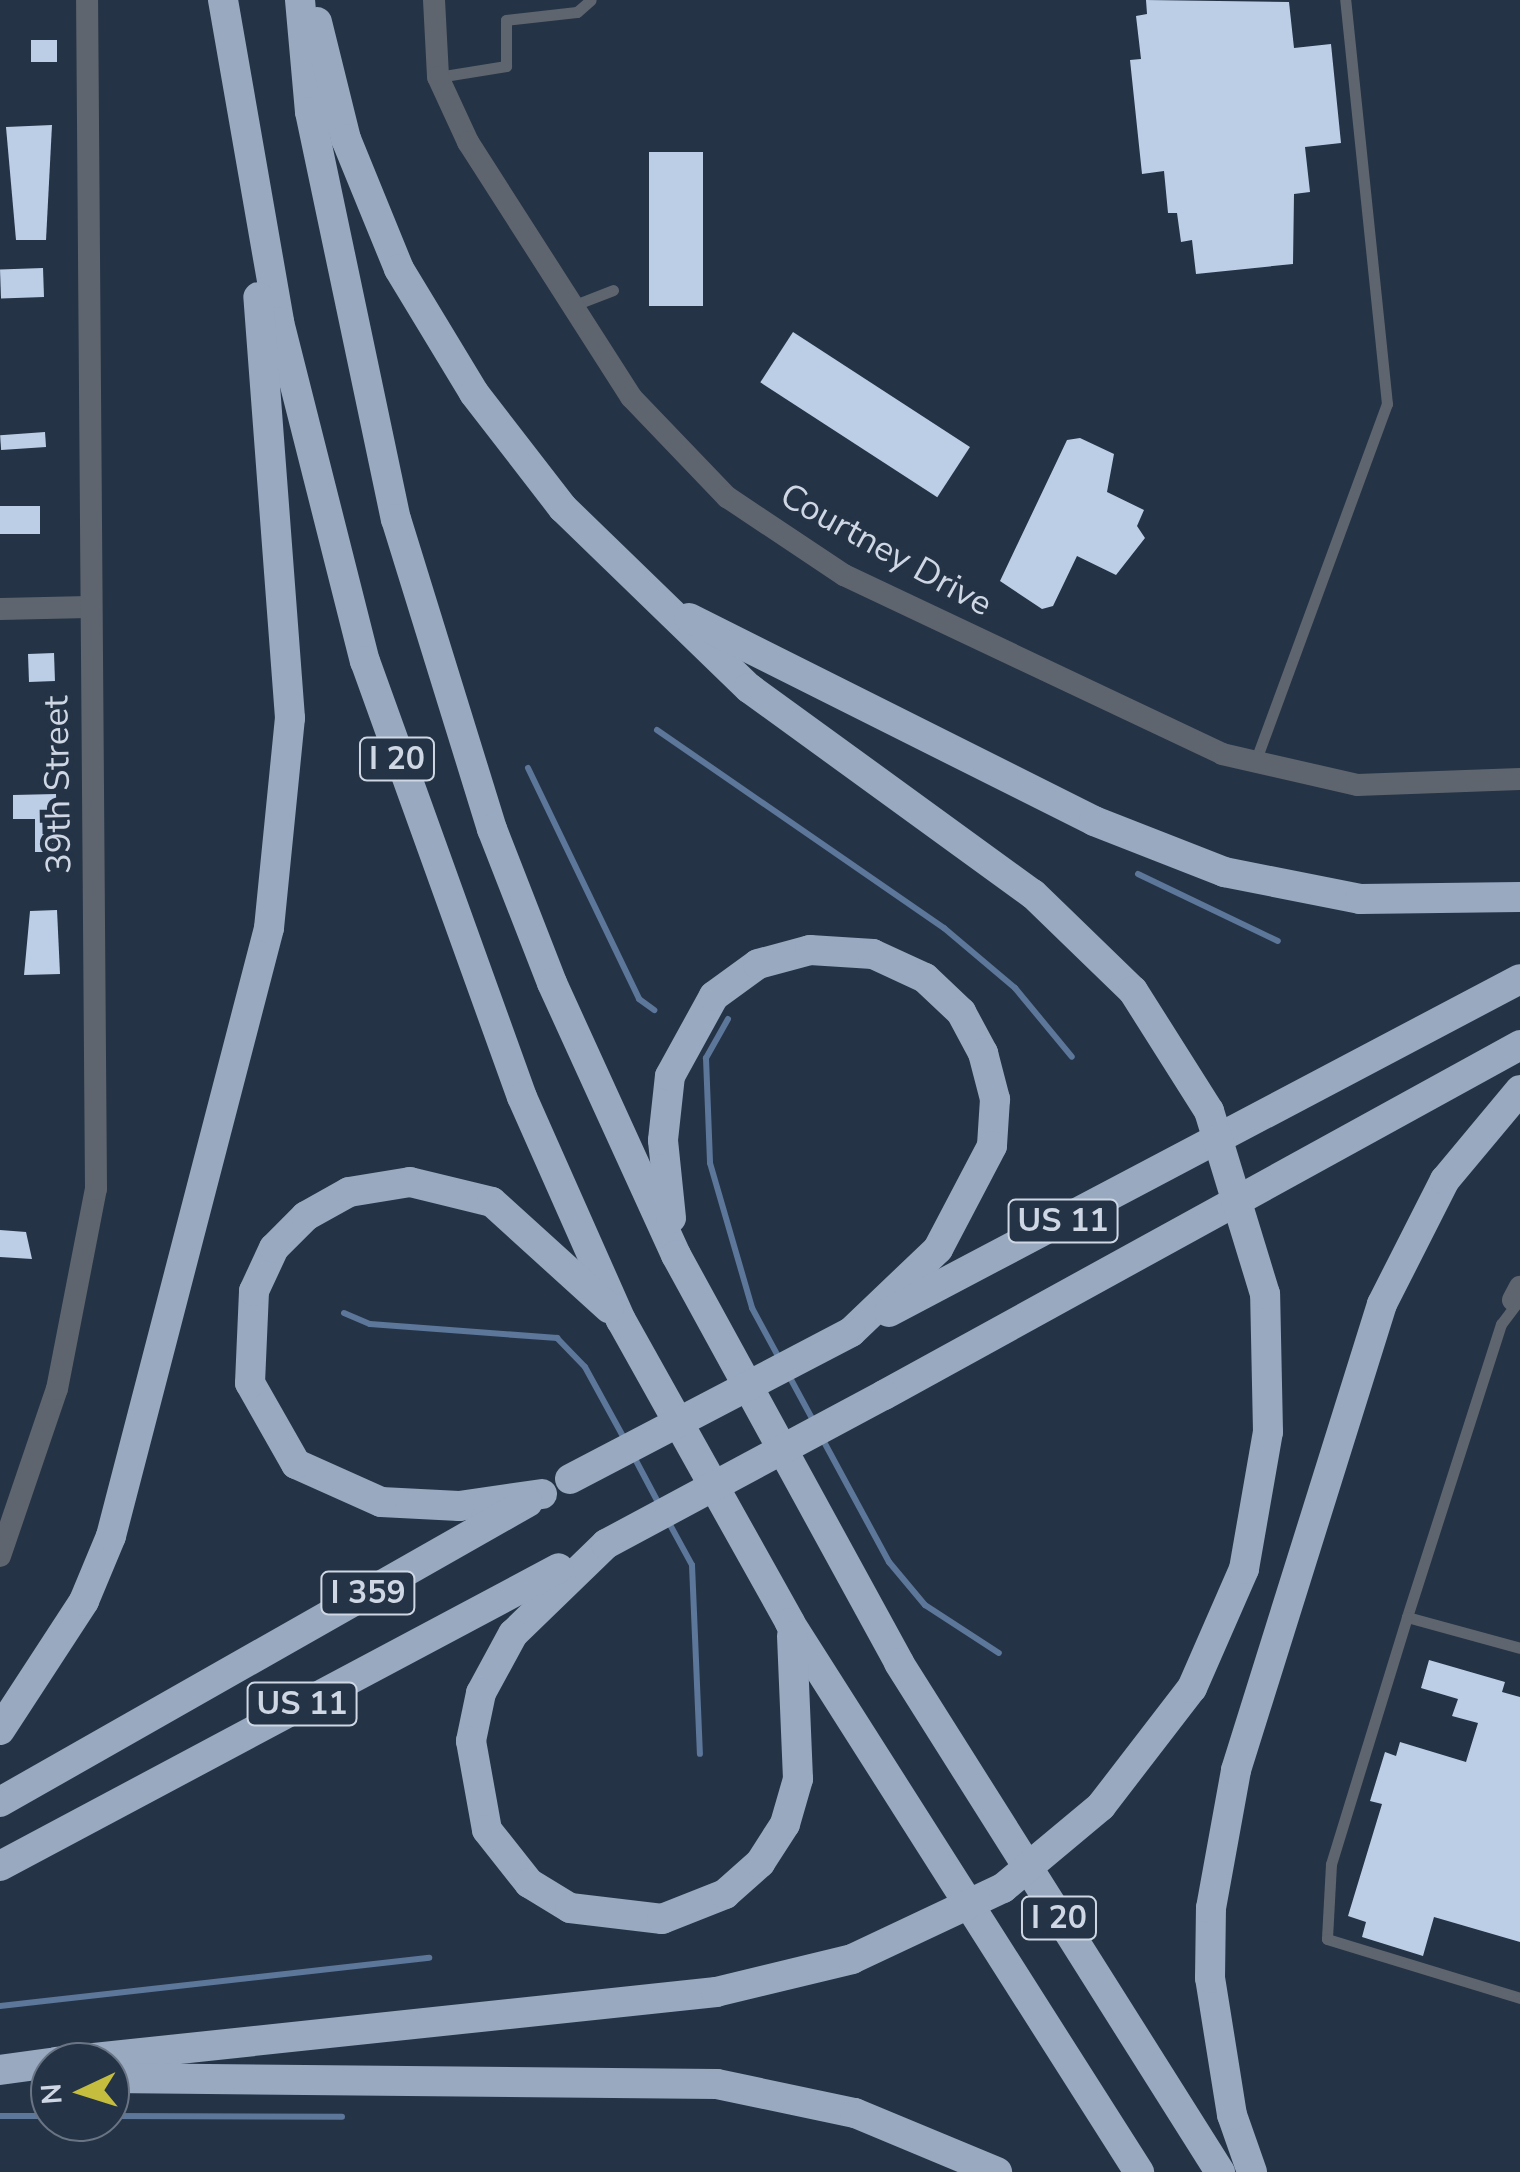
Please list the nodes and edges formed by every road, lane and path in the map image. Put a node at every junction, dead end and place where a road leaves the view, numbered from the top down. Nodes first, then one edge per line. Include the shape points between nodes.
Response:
1 (87, 0) edge
2 (223, 0) edge
3 (300, 0) edge
4 (312, 0) edge
5 (434, 0) edge
6 (591, 0) edge
7 (1345, 0) edge
8 (438, 77) junction
9 (249, 174) junction
10 (613, 290) dead end
11 (572, 306) junction
12 (642, 593) junction
13 (89, 608) junction
14 (0, 610) edge
15 (1254, 764) junction
16 (1520, 779) edge
17 (1520, 897) edge
18 (1520, 979) edge
19 (1520, 1045) edge
20 (1520, 1090) edge
21 (676, 1255) junction
22 (1518, 1297) edge
23 (620, 1320) junction
24 (851, 1332) junction
25 (542, 1494) junction
26 (606, 1544) junction
27 (0, 1556) edge
28 (1408, 1618) junction
29 (790, 1623) junction
30 (1520, 1648) edge
31 (0, 1730) edge
32 (0, 1802) edge
33 (0, 1866) edge
34 (1520, 1998) edge
35 (130, 2054) edge
36 (30, 2066) edge
37 (0, 2071) edge
38 (30, 2074) edge
39 (130, 2078) edge
40 (996, 2172) edge
41 (1139, 2172) edge
42 (1220, 2172) edge
43 (1252, 2172) edge

1 - 13 street, 39th Street
2 - 9 highway, I 20
3 - 21 highway, I 20 via 348,317 442,679 552,983
4 - 12 highway via 346,139 399,269 517,454
5 - 8 street, Courtney Drive
6 - 8 lane via 577,12 506,20 506,66
7 - 15 lane via 1387,404
8 - 11 street, Courtney Drive via 468,142
9 - 23 highway, I 20 via 371,679 438,882
9 - 31 highway via 290,718 269,928 111,1536 84,1601
10 - 11 lane
11 - 15 street, Courtney Drive via 676,450 784,538 1095,698
12 - 17 highway via 1157,850 1360,899
12 - 35 highway, bridge via 750,688 1069,924 1133,992 1209,1111 1265,1294 1268,1432 1244,1569 1192,1688 1101,1806 1002,1888 852,1960 716,1992
13 - 14 street
13 - 27 street, 39th Street via 96,1189 57,1389
15 - 16 street, Courtney Drive via 1356,785
18 - 24 highway, US 11
19 - 26 highway, US 11, bridge
20 - 43 highway via 1445,1180 1388,1288 1236,1770 1211,1908 1210,1978 1225,2082
21 - 24 highway via 666,1103 696,1016 734,978 779,956 842,950 902,965 945,994 978,1042 995,1099 992,1146 938,1250
21 - 42 highway, I 20 via 900,1664
22 - 28 lane
23 - 25 highway via 518,1220 440,1184 379,1184 327,1202 290,1230 262,1269 248,1313 248,1372 267,1427 296,1464 380,1502 459,1506
23 - 29 highway, I 20
24 - 25 highway, I 359, bridge
25 - 32 highway, I 359
26 - 29 highway via 513,1634 481,1693 470,1741 487,1830 529,1883 570,1908 662,1919 725,1894 760,1863 785,1824 801,1755
26 - 33 highway, US 11
28 - 30 lane
28 - 34 lane via 1330,1864 1327,1940
29 - 41 highway, I 20
36 - 37 highway
37 - 38 highway
39 - 40 highway via 718,2084 856,2112

